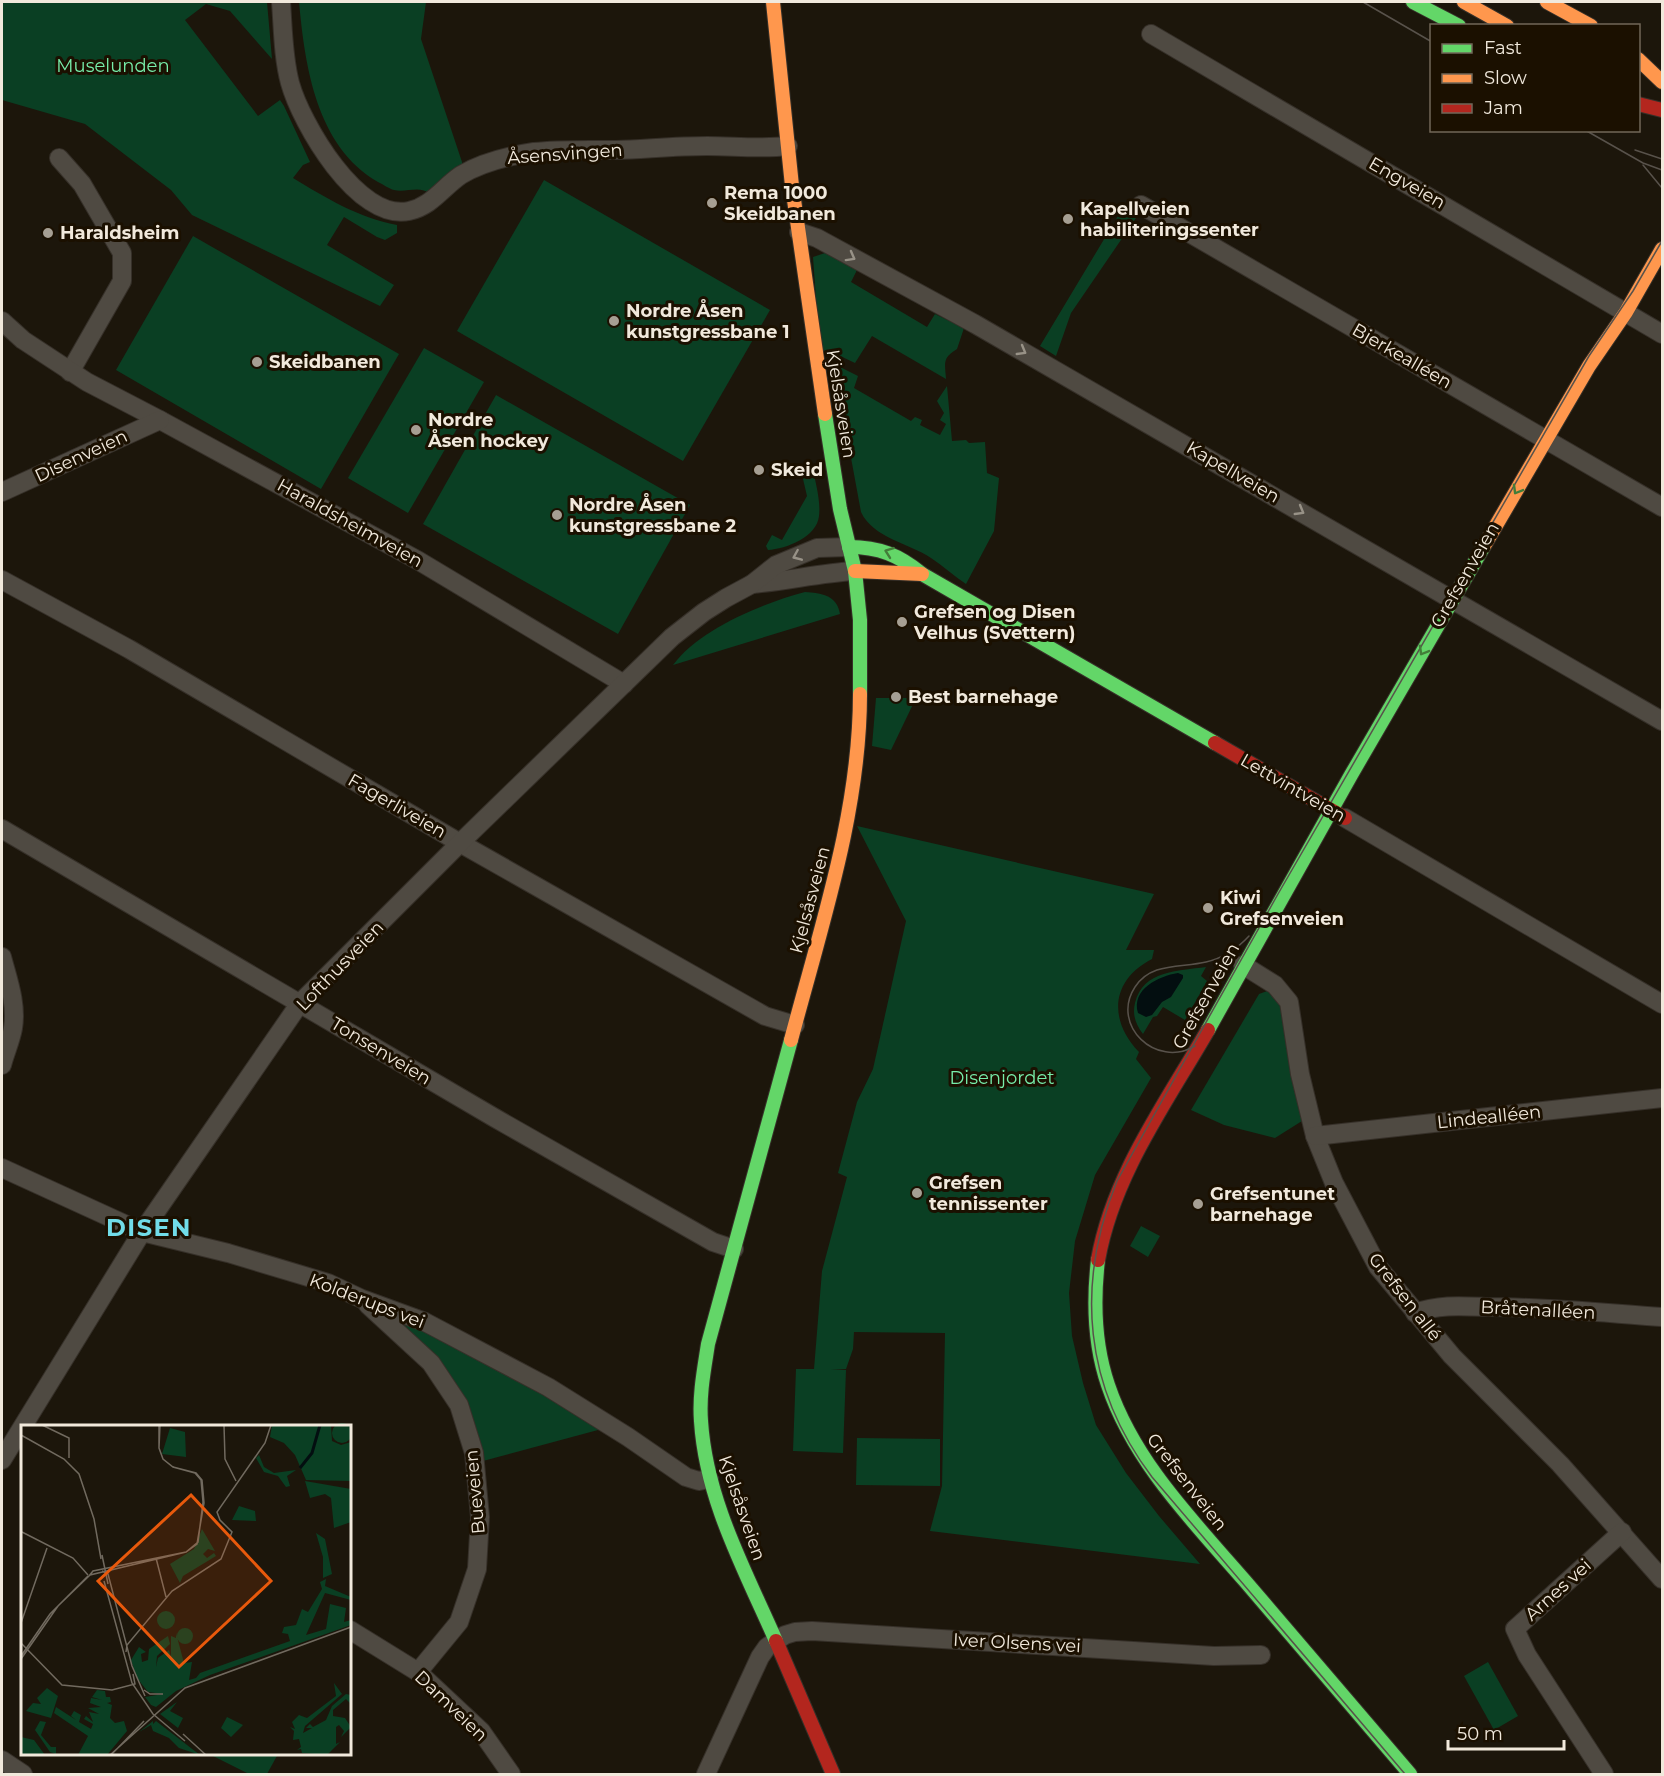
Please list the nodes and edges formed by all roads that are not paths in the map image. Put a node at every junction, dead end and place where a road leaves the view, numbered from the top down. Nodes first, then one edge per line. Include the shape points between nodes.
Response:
1 (281, 2) edge
2 (773, 2) edge
3 (1413, 2) edge
4 (1464, 2) edge
5 (1547, 2) edge
6 (1455, 24) edge
7 (1503, 24) edge
8 (1587, 24) edge
9 (1151, 34) dead end
10 (1640, 61) edge
11 (1662, 82) edge
12 (1640, 104) edge
13 (1662, 110) edge
14 (788, 146) junction
15 (59, 158) dead end
16 (1141, 205) dead end
17 (799, 232) junction
18 (1662, 249) edge
19 (1626, 312) junction
20 (2, 321) edge
21 (1662, 333) edge
22 (1611, 357) dead end
23 (70, 372) junction
24 (160, 420) junction
25 (1557, 445) junction
26 (2, 492) edge
27 (1662, 507) edge
28 (849, 547) junction
29 (855, 571) junction
30 (922, 574) junction
31 (2, 580) edge
32 (752, 584) junction
33 (1463, 608) junction
34 (624, 684) junction
35 (1662, 721) edge
36 (1341, 818) junction
37 (2, 829) edge
38 (460, 843) junction
39 (1318, 858) dead end
40 (1295, 872) junction
41 (2, 957) edge
42 (1243, 965) junction
43 (300, 1003) junction
44 (1662, 1004) edge
45 (795, 1025) junction
46 (2, 1065) edge
47 (1662, 1098) edge
48 (1315, 1137) junction
49 (2, 1168) edge
50 (142, 1232) junction
51 (734, 1249) junction
52 (362, 1299) junction
53 (1415, 1313) junction
54 (1662, 1317) edge
55 (26, 1425) edge
56 (21, 1432) edge
57 (8, 1454) edge
58 (709, 1479) junction
59 (1622, 1532) junction
60 (1662, 1579) edge
61 (351, 1631) edge
62 (775, 1641) junction
63 (1261, 1655) dead end
64 (418, 1672) junction
65 (2, 1760) edge
66 (23, 1774) edge
67 (511, 1774) edge
68 (706, 1774) edge
69 (833, 1774) edge
70 (1410, 1774) edge
71 (1604, 1774) edge

1 - 14 street, Åsensvingen via 290,82 302,116 353,189 381,206 407,212 422,207 460,176 504,157 538,152
2 - 14 main road, Kjelsåsveien
3 - 6 main road
4 - 7 main road
5 - 8 main road
9 - 19 street, Engveien
10 - 11 main road
12 - 13 main road
14 - 17 main road, Kjelsåsveien
15 - 23 street via 82,184 122,253 122,281
16 - 25 street, Bjerkealléen
17 - 28 main road, Kjelsåsveien via 833,470
17 -> 33 street, Kapellveien via 817,238 975,324
18 - 19 main road, Grefsenveien
19 - 21 street, Engveien
19 - 22 main road, Grefsenveien
19 - 25 main road, Grefsenveien via 1594,357
20 - 23 street, Haraldsheimveien
23 - 24 street, Haraldsheimveien
24 - 26 street, Disenveien
24 - 34 street, Haraldsheimveien via 419,561
25 - 27 street, Bjerkealléen
25 -> 33 main road, Grefsenveien
28 - 29 main road, Kjelsåsveien
30 -> 28 main road, Lettvintveien via 893,553 864,546
28 -> 32 street, Lofthusveien via 817,548 798,555 776,565
29 - 30 main road, Lettvintveien
29 - 32 street, Lofthusveien
29 - 45 main road, Kjelsåsveien via 862,662 855,778 840,857
30 - 36 main road, Lettvintveien
31 - 38 street, Fagerliveien via 129,649
32 - 34 street, Lofthusveien via 672,638
33 - 35 street, Kapellveien
33 -> 36 main road, Grefsenveien
34 - 38 street, Lofthusveien
36 - 40 main road, Grefsenveien
36 - 44 street, Lettvintveien
37 - 43 street, Tonsenveien
38 - 43 street, Lofthusveien
38 - 45 street, Fagerliveien via 765,1016
39 - 40 main road, Grefsenveien
40 - 42 main road, Grefsenveien
41 - 46 street via 14,1017
42 - 48 street, Grefsen allé via 1270,981 1289,1002
42 - 70 main road, Grefsenveien via 1131,1164 1110,1212 1098,1258 1097,1341 1112,1400 1142,1458
43 - 50 street, Lofthusveien
43 - 51 street, Tonsenveien via 713,1242
45 - 51 main road, Kjelsåsveien
47 - 48 street, Lindealléen
48 - 53 street, Grefsen allé via 1378,1267
49 - 50 street, Kolderups vei
50 - 52 street, Kolderups vei via 228,1253 319,1281
50 - 55 street, Lofthusveien
51 - 58 main road, Kjelsåsveien via 701,1384 701,1429
52 - 58 street, Kolderups vei via 425,1322 548,1388 686,1476 699,1481
52 - 64 street, Bueveien via 431,1363 459,1405 474,1453 480,1516 477,1569 459,1622
53 - 54 street, Bråtenalléen via 1444,1306 1509,1307
53 - 59 street, Grefsen allé
56 - 57 street, Lofthusveien
58 - 62 main road, Kjelsåsveien
59 - 60 street, Grefsen allé
59 - 71 street, Arnes vei via 1515,1629 1527,1655
61 - 64 street, Damveien
62 - 63 street, Iver Olsens vei via 795,1632 812,1631 1214,1656
62 - 68 street via 760,1657
62 - 69 main road, Kjelsåsveien
64 - 67 street, Damveien via 481,1731
65 - 66 street

